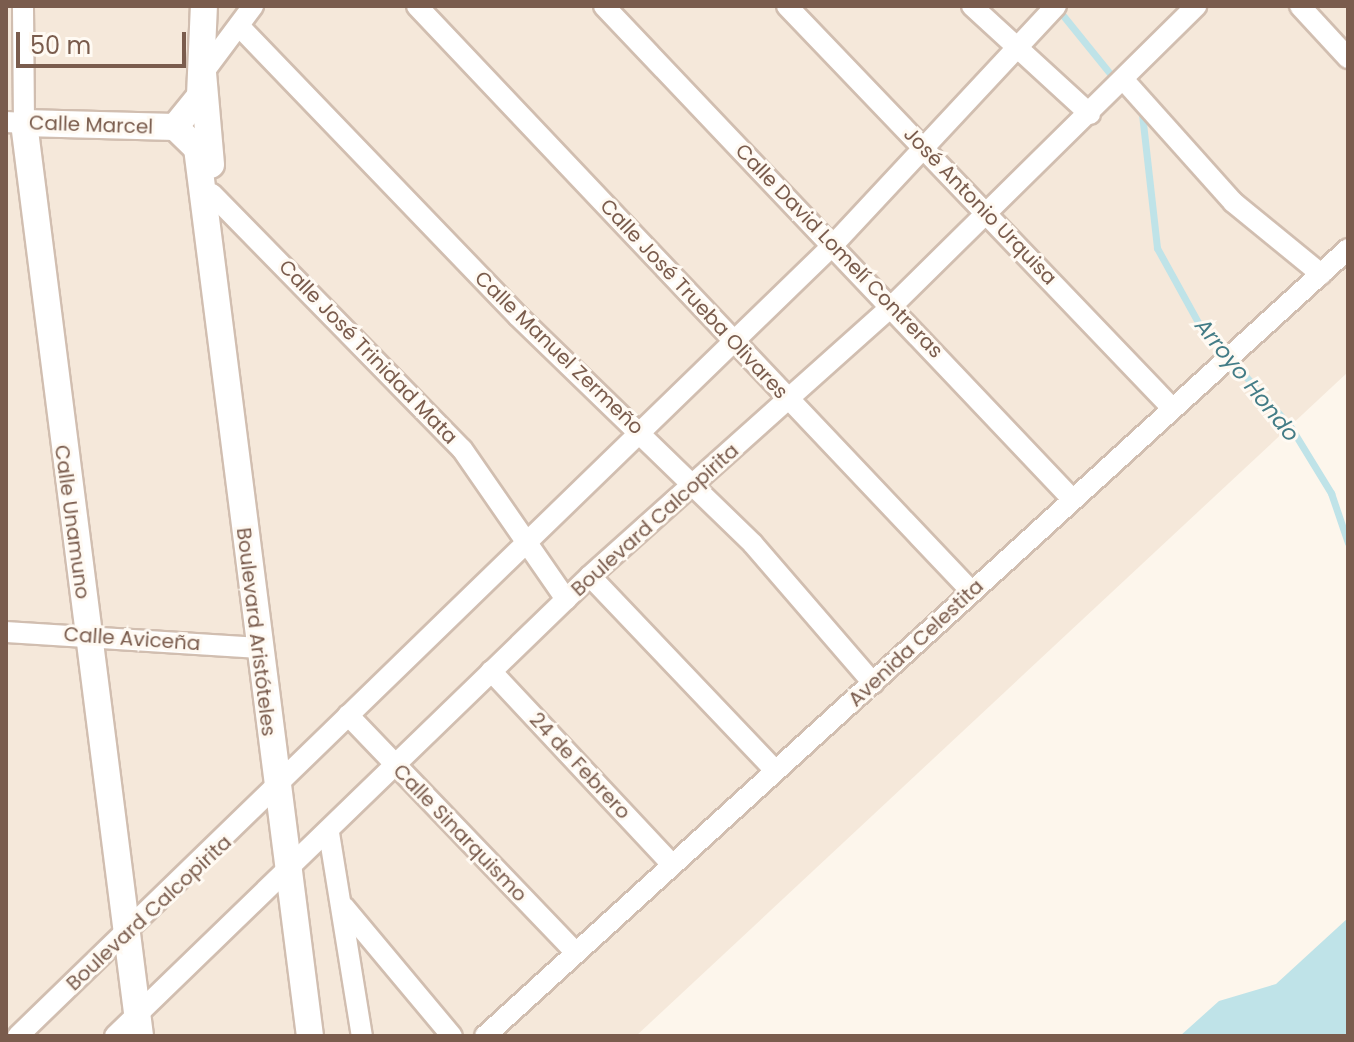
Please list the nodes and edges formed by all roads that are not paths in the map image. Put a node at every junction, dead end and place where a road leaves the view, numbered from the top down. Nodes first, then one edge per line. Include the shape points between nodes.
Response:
1 (23, 6) edge
2 (204, 6) edge
3 (253, 6) edge
4 (417, 6) edge
5 (604, 6) edge
6 (787, 6) edge
7 (972, 6) edge
8 (1056, 6) edge
9 (1196, 6) edge
10 (1300, 6) edge
11 (240, 27) junction
12 (1013, 51) junction
13 (1348, 58) edge
14 (203, 73) junction
15 (1121, 81) junction
16 (1097, 106) junction
17 (15, 122) edge
18 (175, 127) junction
19 (926, 152) junction
20 (212, 194) junction
21 (988, 212) junction
22 (210, 228) junction
23 (833, 245) junction
24 (1348, 249) edge
25 (1321, 274) junction
26 (893, 305) junction
27 (733, 339) junction
28 (787, 398) junction
29 (1171, 407) junction
30 (640, 432) junction
31 (695, 488) junction
32 (1071, 498) junction
33 (531, 543) junction
34 (590, 576) junction
35 (972, 592) junction
36 (566, 599) junction
37 (6, 632) edge
38 (87, 635) junction
39 (257, 648) junction
40 (491, 671) junction
41 (873, 683) junction
42 (348, 715) junction
43 (397, 766) junction
44 (775, 770) junction
45 (276, 786) junction
46 (329, 833) junction
47 (670, 862) junction
48 (288, 872) junction
49 (343, 906) junction
50 (126, 937) junction
51 (573, 950) junction
52 (138, 1025) edge
53 (18, 1036) edge
54 (115, 1036) edge
55 (310, 1036) edge
56 (362, 1036) edge
57 (452, 1036) edge
58 (485, 1036) edge

1 - 17 street, Calle Unamuno
2 - 14 street, Boulevard Aristóteles
3 - 11 street
4 - 27 street, Calle José Trueba Olivares
5 - 23 street, Calle David Lomelí Contreras
6 - 19 street, José Antonio Urquisa
7 - 12 street
8 - 12 street, Boulevard Calcopirita
9 - 15 street, Boulevard Calcopirita
10 - 13 street
11 - 14 street
11 - 30 street, Calle Manuel Zermeño
12 - 16 street
12 - 19 street, Boulevard Calcopirita
14 - 18 street, Boulevard Aristóteles via 200,96
14 - 20 street, Boulevard Aristóteles
15 - 16 street, Boulevard Calcopirita
15 - 25 street via 1233,202
16 - 21 street, Boulevard Calcopirita
17 - 18 street, Calle Marcel
17 - 38 street, Calle Unamuno
18 - 22 street, Boulevard Aristóteles via 197,148
19 - 21 street, José Antonio Urquisa
19 - 23 street, Boulevard Calcopirita
20 - 22 street, Boulevard Aristóteles
20 - 33 street, Calle José Trinidad Mata via 417,399
21 - 26 street, Boulevard Calcopirita
21 - 29 street, José Antonio Urquisa
22 - 39 street, Boulevard Aristóteles
23 - 26 street, Calle David Lomelí Contreras
23 - 27 street, Boulevard Calcopirita
24 - 25 street, Avenida Celestita
25 - 29 street, Avenida Celestita
26 - 28 street, Boulevard Calcopirita
26 - 32 street, Calle David Lomelí Contreras
27 - 28 street, Calle José Trueba Olivares
27 - 30 street, Boulevard Calcopirita
28 - 31 street, Boulevard Calcopirita
28 - 35 street, Calle José Trueba Olivares
29 - 32 street, Avenida Celestita
30 - 31 street, Calle Manuel Zermeño
30 - 33 street, Boulevard Calcopirita
31 - 34 street, Boulevard Calcopirita
31 - 41 street, Calle Manuel Zermeño
32 - 35 street, Avenida Celestita
33 - 36 street, Calle José Trinidad Mata
33 - 42 street, Boulevard Calcopirita
34 - 36 street, Boulevard Calcopirita
34 - 44 street
35 - 41 street, Avenida Celestita
36 - 40 street, Boulevard Calcopirita
37 - 38 street, Calle Aviceña
38 - 39 street, Calle Aviceña
38 - 50 street, Calle Unamuno
39 - 45 street, Boulevard Aristóteles
40 - 43 street, Boulevard Calcopirita
40 - 47 street, 24 de Febrero
41 - 44 street, Avenida Celestita
42 - 43 street, Calle Sinarquismo
42 - 45 street, Boulevard Calcopirita
43 - 46 street, Boulevard Calcopirita
43 - 51 street, Calle Sinarquismo
44 - 47 street, Avenida Celestita
45 - 48 street, Boulevard Aristóteles
45 - 50 street, Boulevard Calcopirita
46 - 48 street, Boulevard Calcopirita
46 - 49 street
47 - 51 street, Avenida Celestita
48 - 52 street, Boulevard Calcopirita
48 - 55 street, Boulevard Aristóteles
49 - 56 street
49 - 57 street
50 - 52 street, Calle Unamuno
50 - 53 street, Boulevard Calcopirita
51 - 58 street, Avenida Celestita
52 - 54 street, Boulevard Calcopirita

